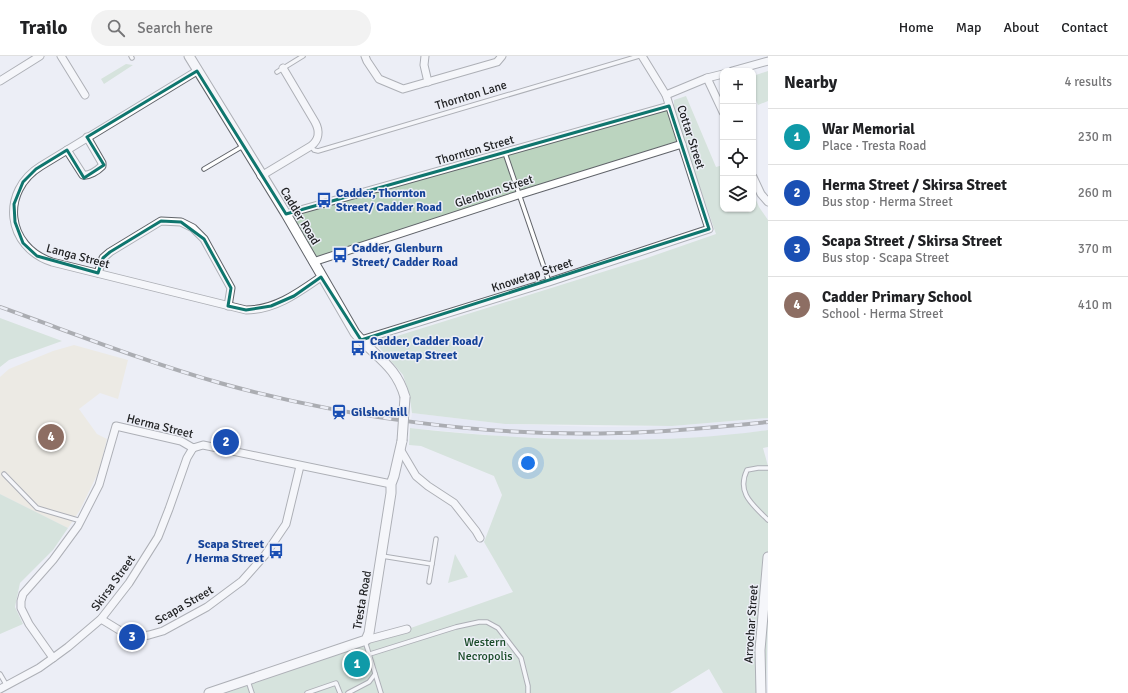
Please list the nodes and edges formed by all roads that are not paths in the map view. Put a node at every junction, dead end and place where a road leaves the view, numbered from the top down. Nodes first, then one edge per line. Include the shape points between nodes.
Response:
1 (40, 56) edge
2 (189, 56) edge
3 (302, 56) edge
4 (365, 56) edge
5 (426, 56) edge
6 (502, 56) edge
7 (639, 56) edge
8 (642, 56) edge
9 (64, 57) edge
10 (768, 61) edge
11 (743, 68) edge
12 (280, 70) joint
13 (197, 71) junction
14 (720, 75) edge
15 (707, 78) junction
16 (0, 80) edge
17 (428, 82) junction
18 (85, 95) dead end
19 (666, 95) junction
20 (670, 106) junction
21 (720, 106) edge
22 (87, 137) junction
23 (682, 144) junction
24 (243, 146) junction
25 (311, 146) junction
26 (67, 150) junction
27 (505, 153) junction
28 (204, 169) dead end
29 (261, 176) junction
30 (756, 183) edge
31 (518, 195) junction
32 (768, 202) edge
33 (286, 214) junction
34 (709, 229) joint
35 (313, 262) junction
36 (98, 273) junction
37 (321, 277) junction
38 (549, 282) junction
39 (228, 306) junction
40 (361, 340) junction
41 (401, 445) junction
42 (192, 448) junction
43 (300, 466) junction
44 (768, 468) edge
45 (4, 474) dead end
46 (391, 484) junction
47 (768, 520) edge
48 (80, 521) junction
49 (480, 538) dead end
50 (436, 539) dead end
51 (381, 556) junction
52 (768, 557) edge
53 (432, 564) junction
54 (429, 582) dead end
55 (101, 619) junction
56 (407, 629) dead end
57 (366, 640) junction
58 (370, 654) junction
59 (53, 658) junction
60 (0, 674) edge
61 (375, 674) junction
62 (248, 680) junction
63 (3, 687) edge
64 (209, 693) edge
65 (252, 693) edge
66 (307, 693) edge
67 (340, 693) edge
68 (348, 693) edge
69 (381, 693) edge
70 (528, 693) edge
71 (761, 693) edge

1 - 16 street
2 - 13 street, Cadder Road
3 - 12 lane
4 - 17 street via 379,79 403,89
5 - 17 street via 424,65
6 - 17 street via 496,62
7 - 25 lane, Thornton Lane via 318,151
8 - 19 street, Cottar Street
9 - 18 street
10 - 11 street
12 - 25 street via 318,129 317,139
13 - 22 street, Langa Street
13 - 24 street, Cadder Road
14 - 15 street
15 - 19 street
15 - 21 street
19 - 20 street, Cottar Street
20 - 23 street, Cottar Street
20 - 27 street, Thornton Street
22 - 26 street, Langa Street
22 - 26 street via 102,162 102,166 97,170 83,175
23 - 31 street, Glenburn Street
23 - 34 street, Cottar Street
24 - 28 lane
24 - 29 street, Cadder Road
25 - 29 street
26 - 36 street, Langa Street via 36,169 23,182 14,204 16,230 26,246 37,256
27 - 31 lane
27 - 33 street, Thornton Street
29 - 33 street, Cadder Road
30 - 32 street
31 - 35 street, Glenburn Street
31 - 38 lane
33 - 35 street, Cadder Road
34 - 38 street, Knowetap Street
35 - 37 street, Cadder Road
36 - 39 street, Langa Street
36 - 39 street via 103,258 110,252 161,222 181,222 193,228 204,239 231,288
37 - 39 street, Langa Street via 294,296 271,306 256,310
37 - 40 street, Cadder Road
38 - 40 street, Knowetap Street
40 - 41 street, Cadder Road, bridge via 390,366 402,386 405,397
41 - 46 street, Tresta Road
41 - 49 street via 416,476 454,504
42 - 43 street, Herma Street via 203,445
42 - 48 street, Herma Street via 181,442 116,426 99,485
42 - 55 street, Skirsa Street via 158,538 129,583
43 - 46 street, Herma Street
43 - 55 street, Scapa Street via 286,524 265,555 242,581 207,607 149,636 136,637 124,633
44 - 47 lane via 747,470 743,479 744,491 749,501
45 - 48 lane via 38,508
46 - 51 street, Tresta Road
48 - 59 street, Herma Street via 53,560 23,594 21,601 21,608 29,624
50 - 53 lane
51 - 53 lane
51 - 57 street, Tresta Road
52 - 71 street, Arrochar Street via 760,650
53 - 54 lane
55 - 59 street, Skirsa Street
56 - 57 street
57 - 58 lane
57 - 62 street, Tresta Road
58 - 61 lane
58 - 70 lane via 456,627 486,622 498,628 521,658
59 - 63 street, Skirsa Street
60 - 63 lane
61 - 68 lane via 369,682
61 - 69 lane
62 - 64 street, Tresta Road
62 - 65 lane
66 - 67 lane via 336,683

